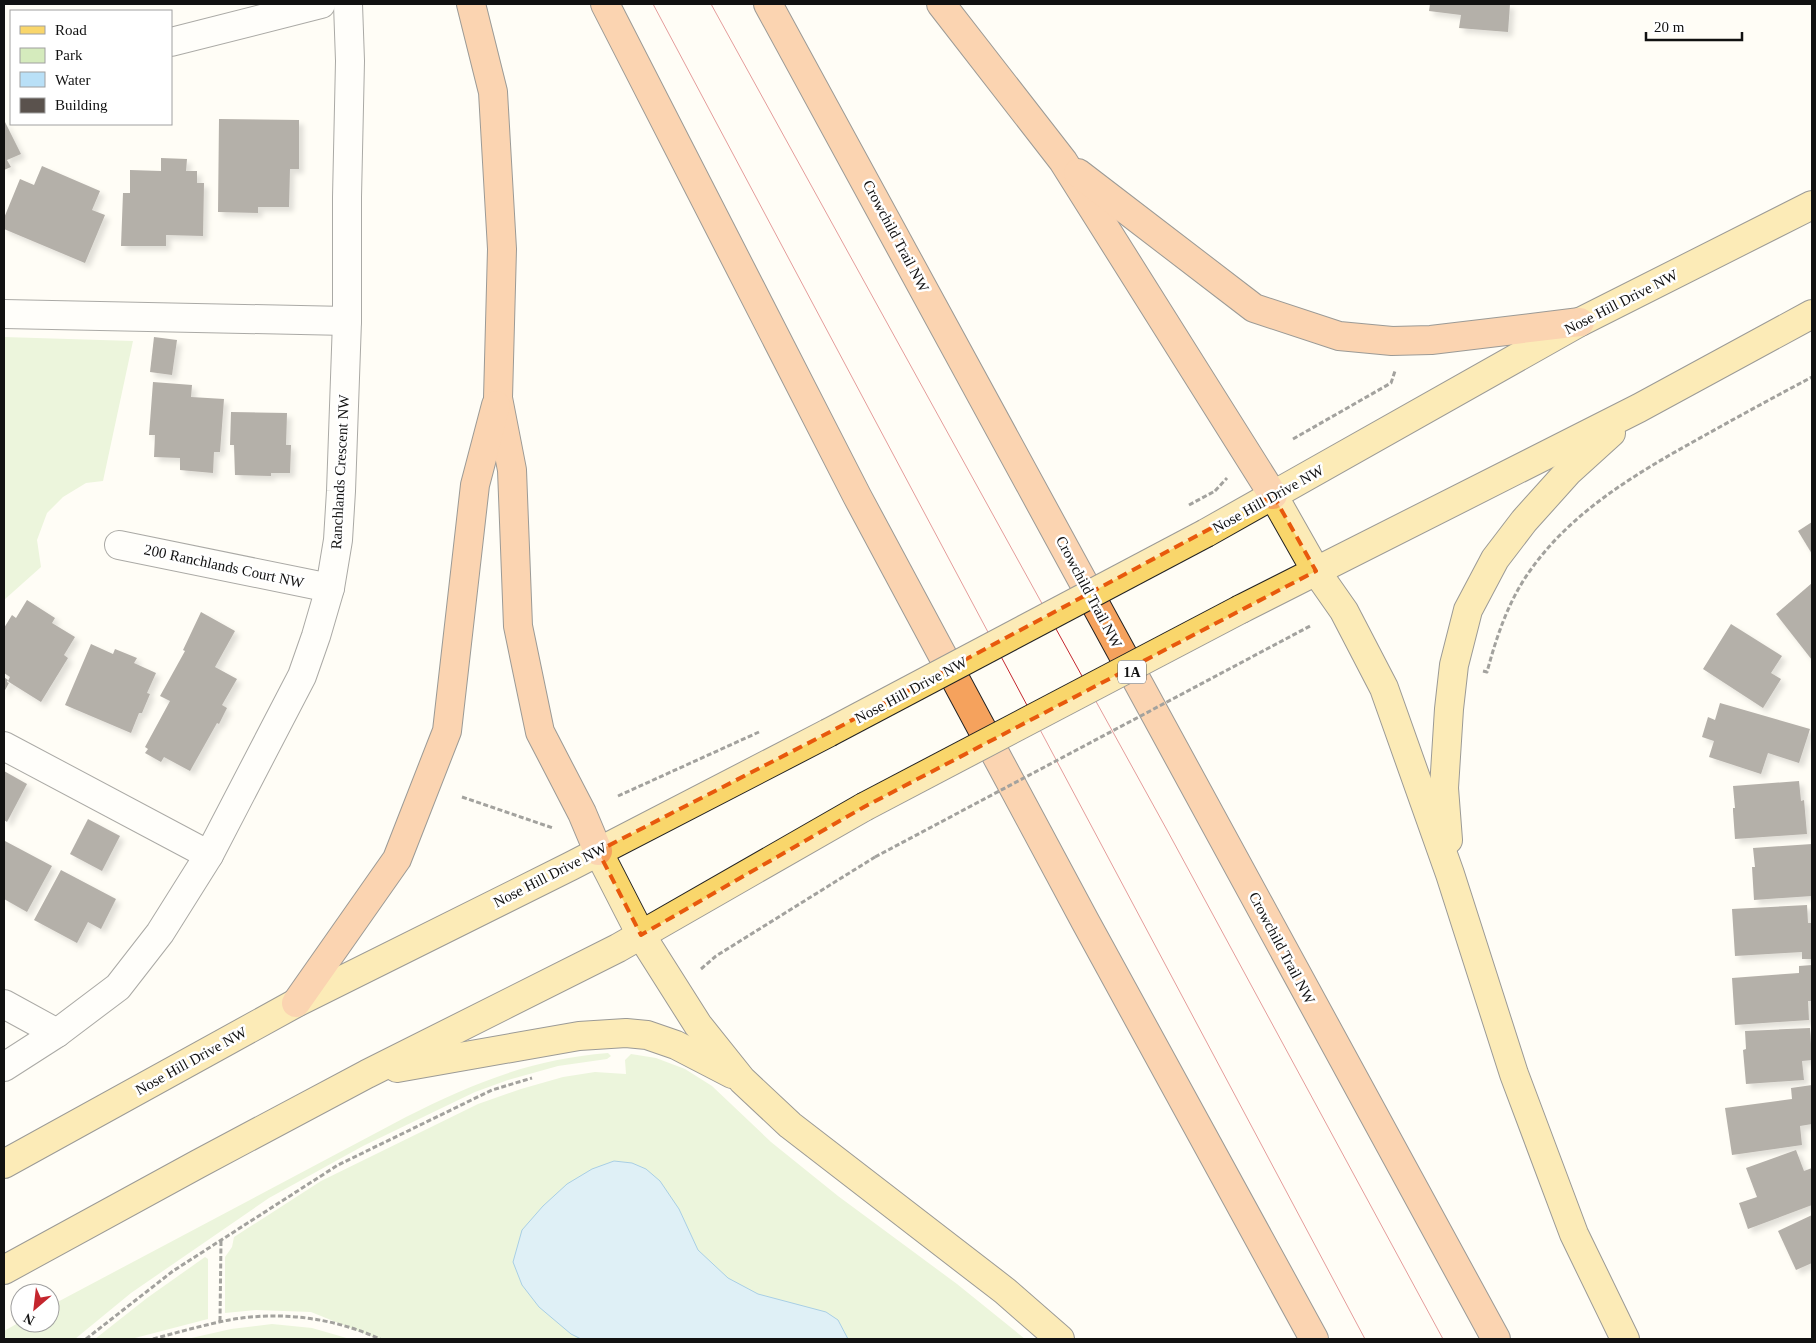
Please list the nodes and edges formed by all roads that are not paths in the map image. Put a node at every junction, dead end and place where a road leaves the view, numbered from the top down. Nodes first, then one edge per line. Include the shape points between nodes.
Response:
1 (321, 4) edge
2 (348, 4) edge
3 (471, 4) edge
4 (605, 4) edge
5 (768, 4) edge
6 (941, 4) edge
7 (172, 42) edge
8 (1063, 161) junction
9 (1812, 205) edge
10 (4, 314) edge
11 (1812, 314) edge
12 (347, 320) junction
13 (1580, 322) junction
14 (498, 398) junction
15 (1639, 408) junction
16 (1274, 495) junction
17 (119, 545) dead end
18 (1316, 571) junction
19 (330, 588) junction
20 (4, 746) edge
21 (598, 851) junction
22 (209, 855) junction
23 (1450, 874) junction
24 (642, 935) junction
25 (296, 1003) junction
26 (4, 1004) edge
27 (57, 1033) junction
28 (4, 1067) edge
29 (367, 1074) junction
30 (742, 1080) junction
31 (4, 1164) edge
32 (4, 1270) edge
33 (1060, 1339) edge
34 (1314, 1339) edge
35 (1496, 1339) edge
36 (1624, 1339) edge

1 - 7 street
2 - 12 street, Ranchlands Crescent NW
3 - 14 highway via 493,92 502,249
4 - 34 highway via 857,496
5 - 35 highway, Crowchild Trail NW / 1A
6 - 8 highway
8 - 13 highway via 1254,308 1339,336 1392,341 1431,340
8 - 16 highway
9 - 13 main road, Nose Hill Drive NW
10 - 12 street
11 - 15 main road
12 - 19 street, Ranchlands Crescent NW via 338,540
13 - 16 main road, Nose Hill Drive NW
14 - 21 highway via 512,470 518,626 540,732
14 - 25 highway via 475,485 447,732 397,859
15 - 18 main road
15 - 23 main road via 1568,472 1524,521 1495,559 1468,610 1454,665 1449,709 1444,788
16 - 18 main road
16 - 21 main road, Nose Hill Drive NW, bridge via 828,733
17 - 19 street, 200 Ranchlands Court NW
18 - 23 main road via 1344,612 1384,688
18 - 24 main road, bridge via 864,807
19 - 22 street, Ranchlands Crescent NW via 302,676
20 - 22 street
21 - 24 main road
21 - 25 main road, Nose Hill Drive NW
22 - 27 street, Ranchlands Crescent NW via 160,933 118,987
23 - 36 main road via 1514,1074 1574,1234
24 - 29 main road
24 - 30 main road via 698,1025
25 - 31 main road, Nose Hill Drive NW
26 - 27 street
27 - 28 street, Ranchlands Crescent NW
29 - 30 main road via 579,1036 626,1032 676,1045
29 - 32 main road
30 - 33 main road via 790,1126 1005,1291

